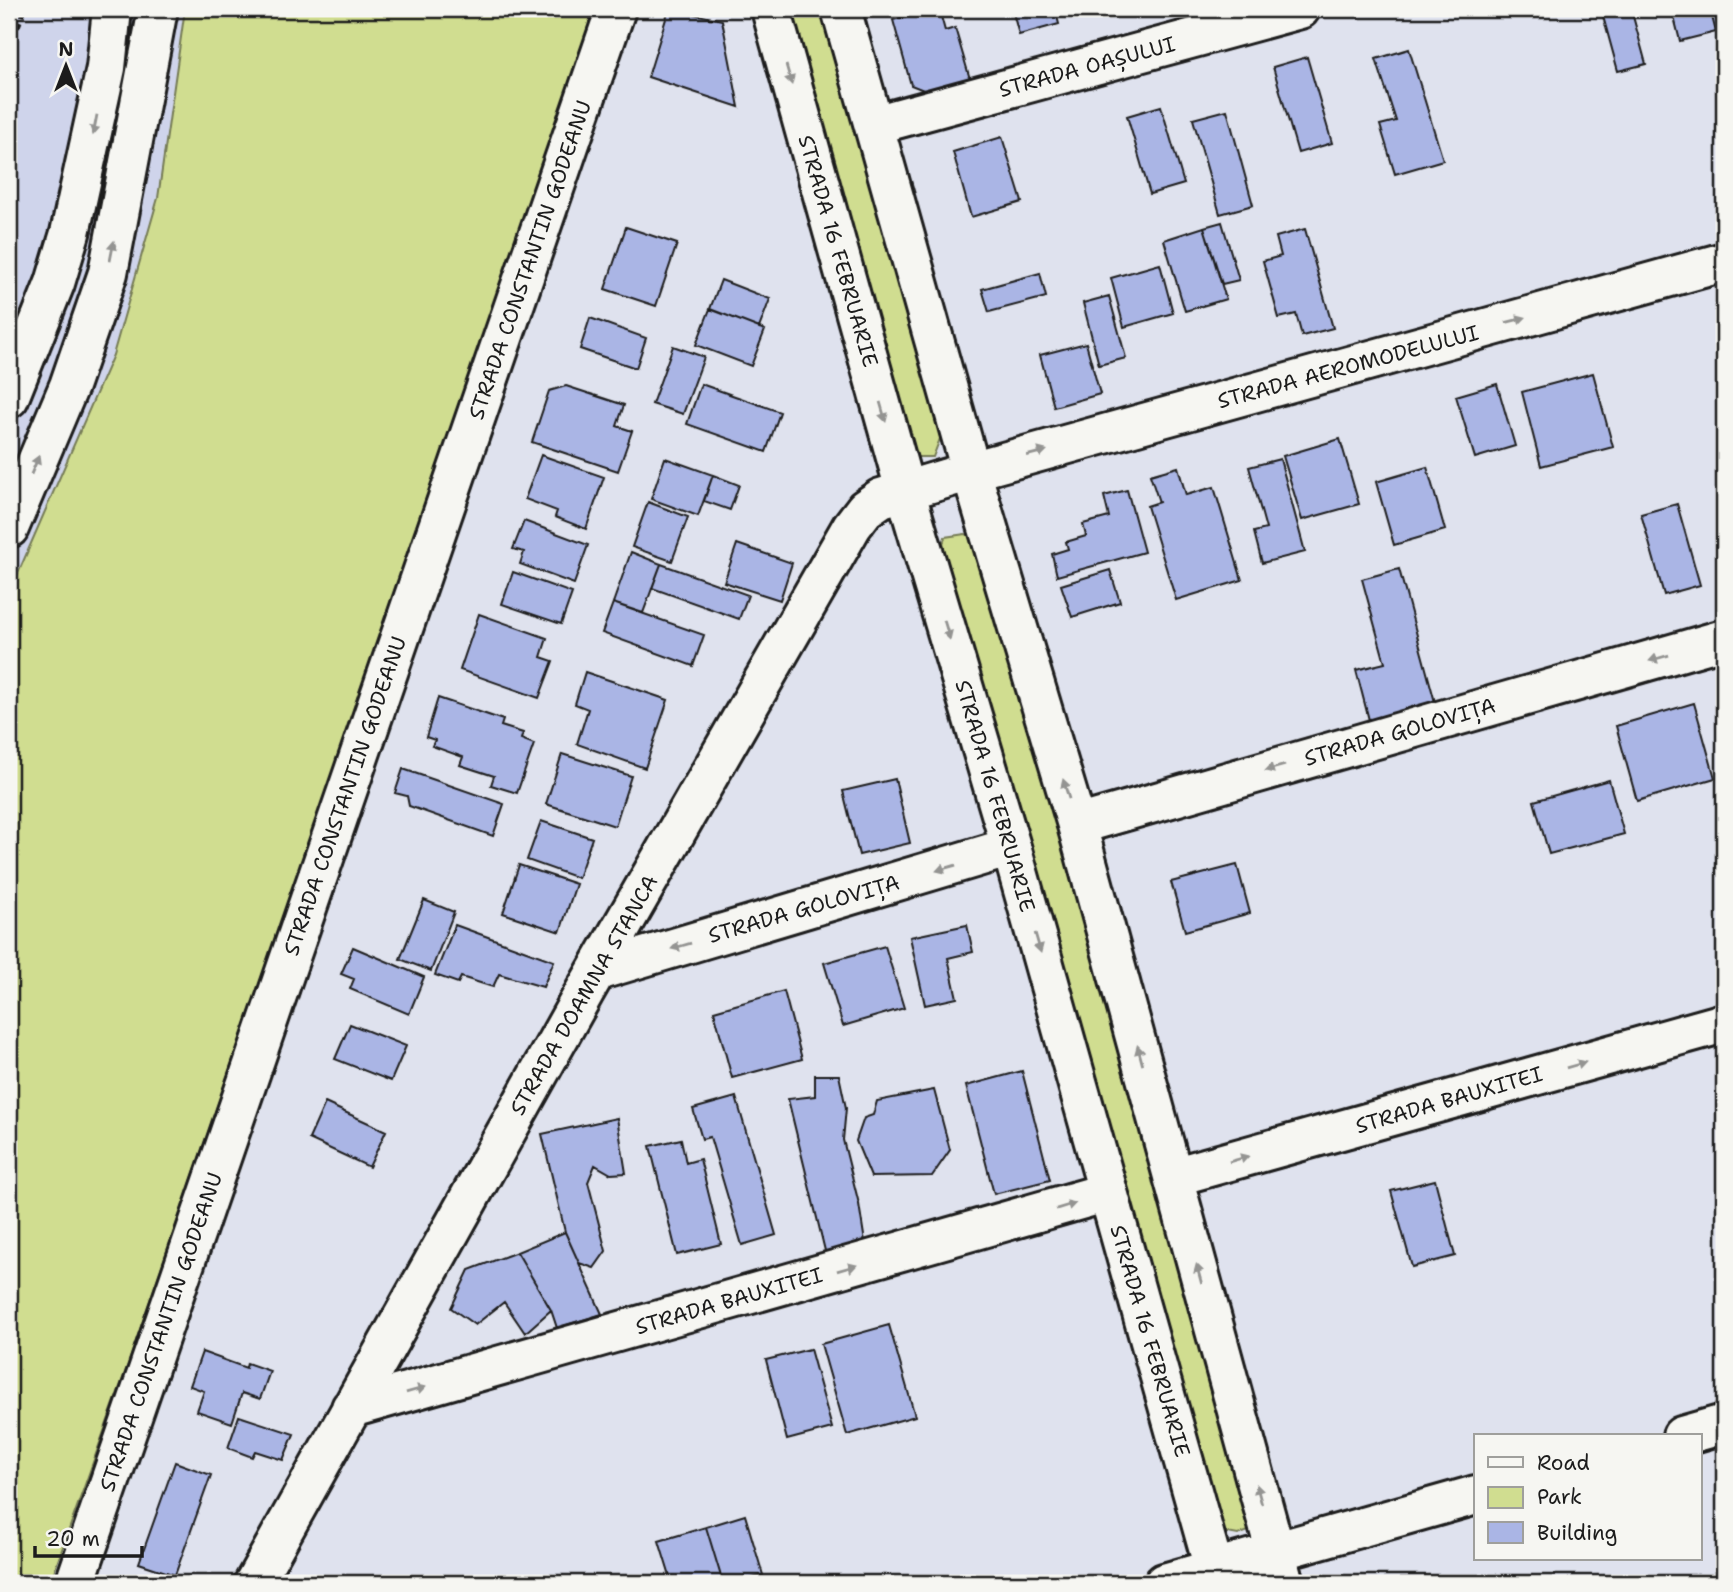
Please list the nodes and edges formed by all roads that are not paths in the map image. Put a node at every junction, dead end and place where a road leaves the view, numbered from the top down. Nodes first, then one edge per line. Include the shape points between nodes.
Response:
1 (112, 9) edge
2 (158, 9) edge
3 (616, 9) edge
4 (771, 9) edge
5 (841, 9) edge
6 (1300, 9) edge
7 (1229, 18) edge
8 (874, 125) junction
9 (1724, 262) edge
10 (9, 398) edge
11 (971, 471) junction
12 (905, 490) junction
13 (9, 528) edge
14 (1724, 639) edge
15 (1077, 825) junction
16 (1011, 847) junction
17 (597, 971) junction
18 (1724, 1023) edge
19 (1173, 1177) junction
20 (1108, 1192) junction
21 (351, 1408) junction
22 (1724, 1424) edge
23 (1689, 1434) edge
24 (1474, 1496) edge
25 (1280, 1567) edge
26 (1216, 1576) edge
27 (75, 1583) edge
28 (254, 1583) edge
29 (1164, 1583) edge

1 -> 10 street via 106,68 70,233
13 -> 2 street via 69,386 107,272
3 - 27 street, STRADA CONSTANTIN GODEANU
4 -> 12 street, STRADA 16 FEBRUARIE
5 - 8 street
6 - 7 street, STRADA OAȘULUI
7 - 8 street, STRADA OAȘULUI
8 - 11 street
11 -> 9 street, STRADA AEROMODELULUI
11 - 12 street, STRADA DOAMNA STANCA
15 -> 11 street
12 -> 16 street, STRADA 16 FEBRUARIE
12 - 17 street, STRADA DOAMNA STANCA via 881,498 852,526
14 -> 15 street, STRADA GOLOVIȚA
19 -> 15 street
16 -> 17 street, STRADA GOLOVIȚA
16 -> 20 street, STRADA 16 FEBRUARIE
17 - 21 street, STRADA DOAMNA STANCA
19 -> 18 street, STRADA BAUXITEI
25 -> 19 street
21 -> 20 street, STRADA BAUXITEI
20 - 26 street, STRADA 16 FEBRUARIE
21 - 28 street, STRADA DOAMNA STANCA
22 - 23 street
24 - 25 street
25 - 26 street
26 - 29 street

